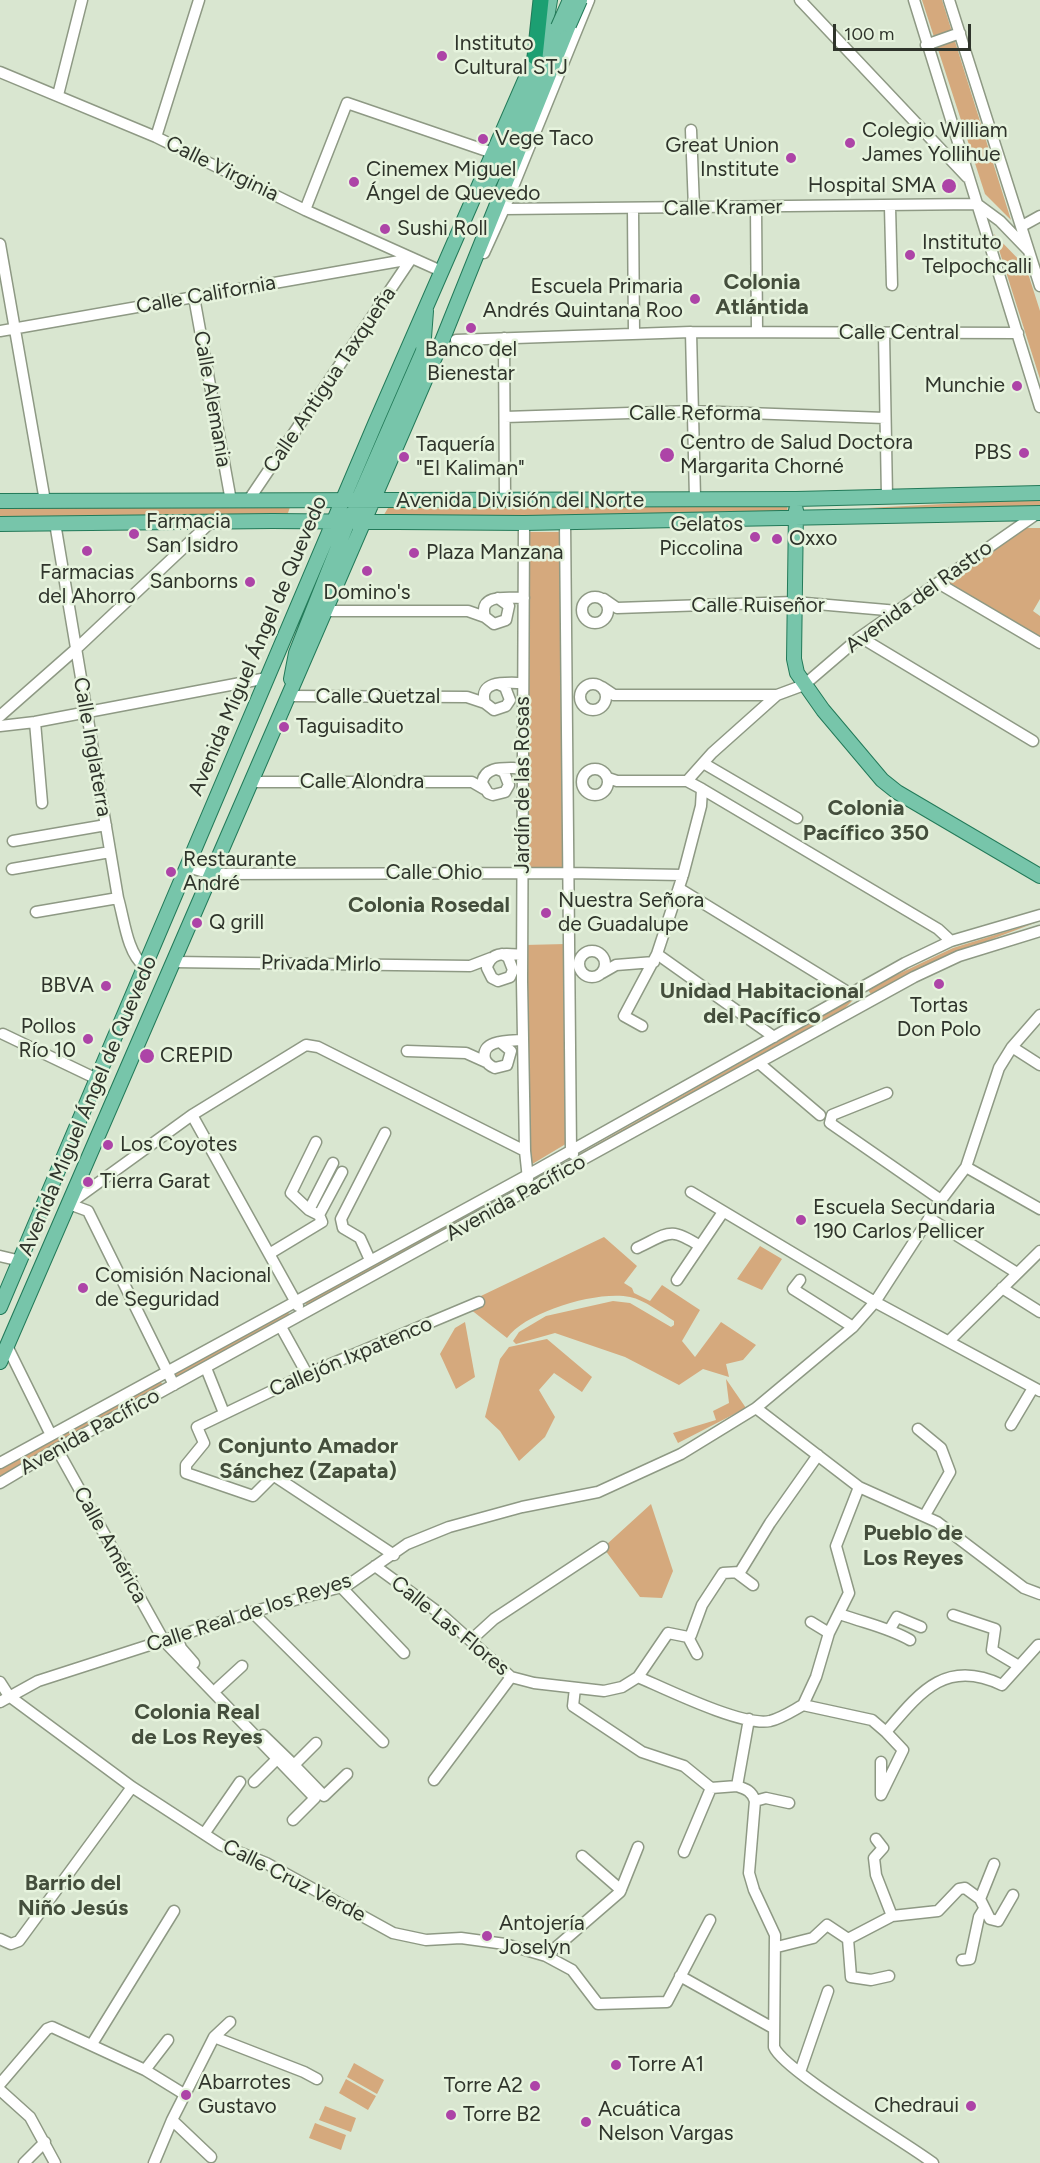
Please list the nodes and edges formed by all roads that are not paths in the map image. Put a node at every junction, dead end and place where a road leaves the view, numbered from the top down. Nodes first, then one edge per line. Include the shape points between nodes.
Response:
1 (82, 0) edge
2 (199, 0) edge
3 (540, 0) edge
4 (550, 0) edge
5 (570, 0) edge
6 (580, 0) edge
7 (589, 0) edge
8 (800, 0) edge
9 (914, 0) edge
10 (949, 0) edge
11 (563, 26) junction
12 (960, 33) junction
13 (926, 45) junction
14 (535, 57) junction
15 (0, 72) edge
16 (58, 95) junction
17 (692, 130) dead end
18 (156, 137) junction
19 (493, 153) junction
20 (969, 179) junction
21 (977, 204) junction
22 (756, 207) junction
23 (890, 207) junction
24 (504, 208) junction
25 (694, 208) junction
26 (633, 209) junction
27 (305, 210) junction
28 (1040, 216) edge
29 (1022, 226) junction
30 (454, 242) junction
31 (0, 244) edge
32 (1028, 250) junction
33 (411, 259) junction
34 (1040, 264) edge
35 (441, 272) junction
36 (469, 272) junction
37 (892, 285) dead end
38 (1040, 286) edge
39 (194, 297) junction
40 (426, 306) junction
41 (15, 330) junction
42 (0, 331) edge
43 (691, 332) junction
44 (757, 332) junction
45 (884, 333) junction
46 (1018, 333) junction
47 (634, 334) junction
48 (504, 338) junction
49 (456, 340) dead end
50 (1040, 407) edge
51 (692, 411) junction
52 (505, 417) junction
53 (885, 418) junction
54 (1040, 493) edge
55 (887, 497) junction
56 (695, 498) junction
57 (796, 499) junction
58 (343, 500) junction
59 (358, 500) junction
60 (505, 500) junction
61 (0, 501) edge
62 (45, 501) junction
63 (231, 501) junction
64 (248, 501) junction
65 (374, 501) junction
66 (1039, 513) edge
67 (796, 519) junction
68 (212, 521) junction
69 (334, 521) junction
70 (349, 522) junction
71 (565, 522) junction
72 (54, 523) junction
73 (364, 523) junction
74 (524, 523) junction
75 (0, 524) edge
76 (938, 583) junction
77 (566, 597) junction
78 (591, 597) junction
79 (524, 598) junction
80 (493, 599) junction
81 (604, 599) junction
82 (794, 602) junction
83 (617, 608) junction
84 (325, 611) junction
85 (468, 611) junction
86 (898, 611) junction
87 (485, 617) junction
88 (605, 619) junction
89 (566, 621) junction
90 (593, 623) junction
91 (500, 624) junction
92 (524, 624) junction
93 (860, 637) junction
94 (1040, 643) edge
95 (76, 649) junction
96 (267, 678) junction
97 (523, 683) junction
98 (493, 685) junction
99 (804, 685) junction
100 (566, 687) junction
101 (585, 687) junction
102 (602, 687) junction
103 (614, 695) junction
104 (777, 695) junction
105 (289, 696) junction
106 (467, 697) junction
107 (485, 703) junction
108 (603, 706) junction
109 (585, 708) junction
110 (523, 709) junction
111 (566, 709) junction
112 (500, 710) junction
113 (86, 711) junction
114 (0, 716) edge
115 (35, 722) junction
116 (0, 726) edge
117 (1033, 741) dead end
118 (703, 763) junction
119 (522, 768) junction
120 (492, 771) junction
121 (586, 772) junction
122 (567, 773) junction
123 (611, 781) junction
124 (687, 781) junction
125 (252, 782) junction
126 (472, 782) junction
127 (484, 789) junction
128 (702, 789) junction
129 (567, 793) junction
130 (587, 793) junction
131 (522, 794) junction
132 (499, 795) junction
133 (42, 803) dead end
134 (797, 818) dead end
135 (106, 825) junction
136 (14, 840) dead end
137 (110, 852) junction
138 (188, 867) junction
139 (12, 869) dead end
140 (522, 873) junction
141 (568, 873) junction
142 (211, 874) junction
143 (684, 875) junction
144 (1040, 876) edge
145 (680, 889) junction
146 (118, 898) junction
147 (36, 912) dead end
148 (1040, 915) edge
149 (1040, 931) edge
150 (951, 941) junction
151 (569, 954) junction
152 (583, 954) junction
153 (522, 955) junction
154 (497, 956) junction
155 (655, 958) junction
156 (604, 959) junction
157 (173, 962) junction
158 (616, 965) junction
159 (144, 966) junction
160 (470, 966) junction
161 (601, 973) junction
162 (489, 974) junction
163 (569, 975) junction
164 (584, 975) junction
165 (503, 980) junction
166 (522, 981) junction
167 (855, 992) junction
168 (865, 1004) junction
169 (1040, 1016) edge
170 (642, 1026) dead end
171 (3, 1034) dead end
172 (774, 1037) junction
173 (523, 1041) junction
174 (494, 1044) junction
175 (1012, 1047) junction
176 (406, 1051) dead end
177 (466, 1053) junction
178 (486, 1062) junction
179 (760, 1064) junction
180 (1040, 1065) edge
181 (523, 1067) junction
182 (501, 1068) junction
183 (97, 1079) junction
184 (887, 1093) dead end
185 (192, 1115) junction
186 (820, 1115) dead end
187 (385, 1133) dead end
188 (316, 1142) dead end
189 (571, 1150) junction
190 (525, 1151) junction
191 (333, 1163) dead end
192 (578, 1163) junction
193 (966, 1167) junction
194 (342, 1172) dead end
195 (526, 1176) junction
196 (533, 1188) junction
197 (691, 1192) dead end
198 (941, 1200) junction
199 (69, 1204) junction
200 (1040, 1209) edge
201 (309, 1210) junction
202 (723, 1212) junction
203 (320, 1215) junction
204 (929, 1218) junction
205 (700, 1246) junction
206 (637, 1248) dead end
207 (1040, 1251) edge
208 (269, 1254) junction
209 (0, 1256) edge
210 (370, 1260) junction
211 (21, 1261) junction
212 (1017, 1273) junction
213 (677, 1280) dead end
214 (800, 1280) dead end
215 (1002, 1288) junction
216 (296, 1301) junction
217 (479, 1302) dead end
218 (875, 1302) junction
219 (0, 1307) edge
220 (1040, 1312) edge
221 (303, 1315) junction
222 (281, 1327) junction
223 (853, 1327) junction
224 (949, 1341) junction
225 (7, 1346) junction
226 (0, 1362) edge
227 (206, 1368) junction
228 (167, 1371) junction
229 (308, 1374) junction
230 (174, 1385) junction
231 (1036, 1390) edge
232 (756, 1408) junction
233 (224, 1413) junction
234 (1011, 1425) dead end
235 (918, 1429) dead end
236 (51, 1435) junction
237 (57, 1449) junction
238 (818, 1455) junction
239 (0, 1463) edge
240 (0, 1483) edge
241 (859, 1487) junction
242 (925, 1515) junction
243 (603, 1547) dead end
244 (394, 1555) junction
245 (375, 1566) junction
246 (737, 1573) junction
247 (753, 1585) dead end
248 (341, 1587) junction
249 (1040, 1594) edge
250 (252, 1612) junction
251 (840, 1614) junction
252 (953, 1615) dead end
253 (812, 1622) dead end
254 (921, 1627) dead end
255 (890, 1629) junction
256 (829, 1633) junction
257 (177, 1637) junction
258 (688, 1637) junction
259 (471, 1640) junction
260 (910, 1640) dead end
261 (164, 1641) junction
262 (1039, 1644) edge
263 (404, 1653) dead end
264 (697, 1654) dead end
265 (242, 1666) dead end
266 (1019, 1666) junction
267 (511, 1677) junction
268 (638, 1677) junction
269 (0, 1682) edge
270 (218, 1688) junction
271 (575, 1688) junction
272 (4, 1699) edge
273 (803, 1705) junction
274 (749, 1719) junction
275 (886, 1732) junction
276 (383, 1742) dead end
277 (316, 1743) dead end
278 (277, 1759) junction
279 (880, 1762) dead end
280 (294, 1765) junction
281 (347, 1774) dead end
282 (434, 1780) dead end
283 (240, 1782) dead end
284 (254, 1782) dead end
285 (737, 1786) junction
286 (132, 1787) junction
287 (711, 1788) junction
288 (755, 1801) junction
289 (789, 1803) dead end
290 (293, 1820) dead end
291 (204, 1834) junction
292 (876, 1839) dead end
293 (638, 1847) dead end
294 (684, 1852) dead end
295 (582, 1856) dead end
296 (993, 1864) dead end
297 (621, 1890) junction
298 (1013, 1895) dead end
299 (982, 1904) junction
300 (174, 1911) dead end
301 (892, 1916) junction
302 (710, 1920) dead end
303 (0, 1939) edge
304 (848, 1939) junction
305 (777, 1947) junction
306 (546, 1956) junction
307 (962, 1960) dead end
308 (680, 1976) junction
309 (889, 1976) dead end
310 (828, 1991) dead end
311 (230, 2022) dead end
312 (772, 2028) junction
313 (214, 2037) junction
314 (168, 2040) dead end
315 (92, 2044) junction
316 (145, 2070) junction
317 (800, 2072) junction
318 (317, 2079) dead end
319 (0, 2084) edge
320 (0, 2090) edge
321 (184, 2094) junction
322 (172, 2120) junction
323 (45, 2142) junction
324 (211, 2157) dead end
325 (24, 2163) edge
326 (55, 2163) edge
327 (154, 2163) edge
328 (933, 2163) edge

1 - 16 street
2 - 18 street
3 - 14 highway
4 - 11 main road, Avenida Miguel Ángel de Quevedo
5 - 11 main road, bridge
6 - 11 main road, Avenida Miguel Ángel de Quevedo, bridge
7 - 11 street, Avenida Miguel Ángel de Quevedo
8 - 20 street
9 - 13 street
10 - 12 street
11 - 14 main road, Avenida Miguel Ángel de Quevedo
11 - 24 street, Avenida Miguel Ángel de Quevedo
11 - 30 main road via 482,198
11 - 36 main road, Avenida Miguel Ángel de Quevedo
12 - 13 street
12 - 29 street
13 - 20 street
14 - 19 main road, Avenida Miguel Ángel de Quevedo
15 - 16 street, Calle Virginia
16 - 18 street, Calle Virginia
17 - 25 street
18 - 27 street, Calle Virginia
19 - 27 street via 347,104
19 - 30 main road, Avenida Miguel Ángel de Quevedo
20 - 21 street
21 - 23 street, Calle Kramer
21 - 32 street
21 - 46 street
22 - 23 street, Calle Kramer
22 - 25 street, Calle Kramer
22 - 44 street
23 - 37 street
24 - 26 street, Calle Kramer
24 - 36 street, Avenida Miguel Ángel de Quevedo via 481,258
25 - 26 street, Calle Kramer
26 - 47 street
27 - 33 street, Calle Virginia
28 - 29 street
29 - 32 street
30 - 35 main road, Avenida Miguel Ángel de Quevedo
31 - 41 street
32 - 34 street
32 - 38 street
33 - 35 street, Calle Virginia
33 - 39 street, Calle California
33 - 64 street, Calle Antigua Taxqueña
35 - 40 main road, Avenida Miguel Ángel de Quevedo
36 - 65 main road, Avenida Miguel Ángel de Quevedo
39 - 41 street, Calle California
39 - 63 street, Calle Alemania
40 - 58 main road, Avenida Miguel Ángel de Quevedo
40 - 59 main road via 423,351
41 - 42 street, Calle California
41 - 62 street
43 - 44 street, Calle Central
43 - 47 street, Calle Central
43 - 51 street
44 - 45 street, Calle Central
45 - 46 street, Calle Central
45 - 53 street
46 - 50 street
47 - 48 street, Calle Central
48 - 49 street, Calle Central
48 - 52 street
51 - 52 street, Calle Reforma
51 - 53 street, Calle Reforma
51 - 56 street
52 - 60 street
53 - 55 street
54 - 55 main road, Avenida División del Norte
55 - 57 main road, Avenida División del Norte
56 - 57 main road, Avenida División del Norte
56 - 60 main road, Avenida División del Norte
57 - 67 main road
58 - 59 main road, Avenida División del Norte
58 - 64 main road, Avenida División del Norte
58 - 69 main road, Avenida Miguel Ángel de Quevedo
58 - 70 main road via 351,510
59 - 65 main road, Avenida División del Norte
59 - 73 main road via 358,512
60 - 65 main road, Avenida División del Norte
61 - 62 main road, Avenida División del Norte
62 - 63 main road, Avenida División del Norte
63 - 64 main road, Avenida División del Norte
65 - 73 main road, Avenida Miguel Ángel de Quevedo
66 - 67 main road, Avenida División del Norte
66 - 76 street, Avenida del Rastro
67 - 71 main road, Avenida División del Norte
67 - 82 main road
68 - 69 main road, Avenida División del Norte
68 - 72 main road, Avenida División del Norte
68 - 95 street
69 - 70 main road, Avenida División del Norte
69 - 96 main road, Avenida Miguel Ángel de Quevedo
70 - 73 main road, Avenida División del Norte
70 - 105 main road via 296,653
71 - 74 main road, Avenida División del Norte
71 - 77 street, Jardín de las Rosas
72 - 75 main road, Avenida División del Norte
72 - 95 street, Calle Inglaterra
73 - 74 main road, Avenida División del Norte
73 - 84 main road, Avenida Miguel Ángel de Quevedo
74 - 79 street, Jardín de las Rosas
76 - 86 street, Avenida del Rastro
76 - 94 street
77 - 78 street
77 - 89 street, Jardín de las Rosas
78 - 81 street
78 - 90 street via 582,610
79 - 80 street
79 - 92 street, Jardín de las Rosas
80 - 85 street
80 - 87 street via 484,606
80 - 91 street via 509,606 509,614
81 - 83 street
81 - 88 street via 608,605
82 - 83 street, Calle Ruiseñor
82 - 86 street, Calle Ruiseñor
82 - 99 main road via 794,658
83 - 88 street
84 - 85 street
84 - 105 main road, Avenida Miguel Ángel de Quevedo
85 - 87 street
86 - 93 street, Avenida del Rastro
87 - 91 street
88 - 90 street
89 - 90 street
89 - 100 street, Jardín de las Rosas
91 - 92 street
92 - 97 street, Jardín de las Rosas
93 - 99 street, Avenida del Rastro
93 - 117 street
95 - 113 street, Calle Inglaterra
95 - 114 street
96 - 113 street
96 - 138 main road, Avenida Miguel Ángel de Quevedo
97 - 98 street, Calle Quetzal
97 - 110 street, Jardín de las Rosas
98 - 106 street, Calle Quetzal
98 - 107 street via 484,692
98 - 112 street via 509,692 510,700
99 - 104 street
99 - 144 main road via 882,780
100 - 101 street
100 - 111 street, Jardín de las Rosas
101 - 102 street
101 - 109 street via 580,698
102 - 103 street
102 - 108 street via 606,700
103 - 104 street
103 - 108 street
104 - 118 street
105 - 106 street, Calle Quetzal
105 - 125 main road, Avenida Miguel Ángel de Quevedo
106 - 107 street, Calle Quetzal
107 - 112 street
108 - 109 street
109 - 111 street
110 - 112 street
110 - 119 street, Jardín de las Rosas
111 - 122 street, Jardín de las Rosas
113 - 115 street
113 - 135 street, Calle Inglaterra
115 - 116 street
115 - 133 street
118 - 124 street
118 - 134 street
119 - 120 street
119 - 131 street, Jardín de las Rosas
120 - 126 street
120 - 127 street via 482,783
120 - 132 street via 508,778 508,785
121 - 122 street
121 - 123 street via 598,769
121 - 130 street via 582,783
122 - 129 street, Jardín de las Rosas
123 - 124 street
123 - 130 street via 600,794
124 - 128 street
125 - 126 street, Calle Alondra
125 - 142 main road, Avenida Miguel Ángel de Quevedo
126 - 127 street
127 - 132 street
128 - 143 street
128 - 150 street via 938,929
129 - 130 street
129 - 141 street, Jardín de las Rosas
131 - 132 street
131 - 140 street, Jardín de las Rosas
135 - 136 street
135 - 137 street, Calle Inglaterra
137 - 139 street
137 - 146 street, Calle Inglaterra
138 - 142 street, Calle Ohio
138 - 159 main road, Avenida Miguel Ángel de Quevedo
140 - 141 street, Calle Ohio
140 - 142 street, Calle Ohio
140 - 153 street, Jardín de las Rosas
141 - 143 street, Calle Ohio
141 - 151 street, Jardín de las Rosas
142 - 157 main road, Avenida Miguel Ángel de Quevedo
143 - 145 street
145 - 155 street
145 - 167 street
146 - 147 street
146 - 159 street, Calle Inglaterra via 133,951
148 - 150 street, Avenida Pacífico
149 - 168 street, Avenida Pacífico via 959,956
150 - 167 street, Avenida Pacífico
151 - 152 street
151 - 163 street, Jardín de las Rosas
152 - 156 street via 595,951
152 - 164 street via 579,964
153 - 154 street, Privada Mirlo
153 - 166 street, Jardín de las Rosas
154 - 160 street, Privada Mirlo
154 - 162 street via 487,968
154 - 165 street via 508,957 513,970
155 - 158 street
155 - 170 street via 624,1016
155 - 172 street
156 - 158 street
156 - 161 street
157 - 160 street, Privada Mirlo
157 - 199 main road, Avenida Miguel Ángel de Quevedo
158 - 161 street
159 - 183 main road, Avenida Miguel Ángel de Quevedo
160 - 162 street, Privada Mirlo
161 - 164 street
162 - 165 street
163 - 164 street
163 - 189 street, Jardín de las Rosas
165 - 166 street
166 - 173 street, Jardín de las Rosas
167 - 168 street
167 - 172 street, Avenida Pacífico
168 - 179 street, Avenida Pacífico
169 - 175 street, Calle Real de los Reyes
171 - 183 street
172 - 189 street, Avenida Pacífico
173 - 174 street
173 - 181 street, Jardín de las Rosas
174 - 177 street
174 - 178 street via 485,1056
174 - 182 street via 510,1051 511,1058
175 - 180 street
175 - 193 street, Calle Real de los Reyes via 999,1068
176 - 177 street
177 - 178 street
178 - 182 street
179 - 186 street
179 - 192 street, Avenida Pacífico
181 - 182 street
181 - 190 street, Jardín de las Rosas
183 - 211 main road, Avenida Miguel Ángel de Quevedo
184 - 198 street via 832,1115 830,1123
185 - 190 street via 306,1045 318,1047
185 - 199 street
185 - 208 street
187 - 210 street via 341,1219 344,1228 360,1238
188 - 201 street via 291,1193
189 - 192 street, Jardín de las Rosas
189 - 195 street, Avenida Pacífico
190 - 195 street, Jardín de las Rosas
191 - 201 street
192 - 196 street, Avenida Pacífico
193 - 198 street, Calle Real de los Reyes
193 - 200 street
194 - 203 street
195 - 196 street, Jardín de las Rosas
195 - 210 street, Avenida Pacífico
196 - 221 street, Avenida Pacífico
197 - 202 street
198 - 204 street, Calle Real de los Reyes
199 - 225 main road, Avenida Miguel Ángel de Quevedo
199 - 228 street via 88,1211
201 - 203 street
202 - 205 street
202 - 218 street
203 - 208 street via 320,1224
204 - 212 street
204 - 218 street, Calle Real de los Reyes
205 - 206 street via 680,1233 669,1233
205 - 213 street
207 - 212 street
208 - 216 street
209 - 211 street
210 - 216 street, Avenida Pacífico
211 - 219 main road, Avenida Miguel Ángel de Quevedo
212 - 215 street
214 - 223 street via 794,1289
215 - 220 street
215 - 224 street
216 - 221 street
216 - 228 street, Avenida Pacífico
217 - 229 street, Callejón Ixpatenco
218 - 223 street, Calle Real de los Reyes
218 - 224 street
221 - 222 street, Avenida Pacífico
222 - 227 street, Avenida Pacífico
222 - 229 street
223 - 232 street, Calle Real de los Reyes
224 - 231 street
225 - 226 main road, Avenida Miguel Ángel de Quevedo
225 - 236 street
227 - 230 street, Avenida Pacífico
227 - 233 street
228 - 230 street
228 - 236 street, Avenida Pacífico
229 - 233 street, Callejón Ixpatenco
230 - 237 street, Avenida Pacífico
231 - 234 street
232 - 238 street
232 - 244 street, Calle Real de los Reyes via 681,1454 624,1482 449,1527 407,1544
233 - 244 street, Callejón Ixpatenco via 197,1427 204,1443 186,1465 186,1473 253,1496 276,1477
235 - 242 street via 941,1448 950,1472
236 - 239 street, Avenida Pacífico
237 - 240 street, Avenida Pacífico
237 - 261 street, Calle América
238 - 241 street
238 - 246 street
241 - 242 street
241 - 251 street via 836,1546 849,1593
242 - 249 street via 1024,1588
243 - 259 street via 494,1619
244 - 245 street, Calle Real de los Reyes
245 - 248 street, Calle Real de los Reyes
245 - 259 street, Calle Las Flores
246 - 247 street
246 - 258 street via 723,1574 702,1605
248 - 250 street, Calle Real de los Reyes
248 - 263 street
250 - 257 street, Calle Real de los Reyes
250 - 276 street
251 - 255 street
251 - 256 street
252 - 266 street via 995,1629 992,1650
253 - 256 street
254 - 255 street via 897,1617
255 - 260 street
256 - 273 street
257 - 261 street, Calle Real de los Reyes
257 - 270 street via 181,1648
258 - 264 street
258 - 268 street via 668,1633
259 - 267 street, Calle Las Flores
261 - 272 street, Calle Real de los Reyes via 38,1681
261 - 278 street, Calle América
262 - 266 street
265 - 270 street
266 - 275 street via 1002,1685 982,1675 962,1675 926,1688
267 - 271 street, Calle Las Flores
267 - 282 street
268 - 271 street, Calle Las Flores via 622,1687
268 - 274 street
269 - 272 street
270 - 280 street
271 - 287 street via 573,1706 642,1752 684,1766
272 - 286 street, Calle Cruz Verde
273 - 274 street via 768,1721
273 - 275 street via 872,1720
274 - 285 street
275 - 279 street via 903,1750 881,1795
277 - 280 street
278 - 284 street
278 - 290 street, Calle América via 315,1798
280 - 281 street via 324,1796
283 - 291 street
285 - 287 street
285 - 288 street via 747,1789
286 - 291 street, Calle Cruz Verde
286 - 303 street via 19,1941 11,1944
287 - 294 street
288 - 289 street via 765,1798
288 - 305 street via 749,1873
291 - 306 street, Calle Cruz Verde via 266,1863 393,1933 426,1940 461,1938 505,1944
292 - 301 street via 883,1848 874,1858 876,1875
293 - 297 street
295 - 297 street
296 - 299 street
297 - 306 street
298 - 299 street via 998,1921 990,1919
299 - 301 street via 970,1890 959,1889 938,1911
299 - 307 street via 970,1959
300 - 315 street
301 - 304 street
302 - 308 street
304 - 305 street via 827,1926 813,1938
304 - 309 street via 851,1977 875,1980
305 - 312 street
306 - 308 street, Calle Cruz Verde via 572,1970 598,2004 667,2002
308 - 312 street
310 - 317 street
311 - 313 street
312 - 317 street via 776,2052
313 - 318 street
313 - 321 street
314 - 316 street
315 - 316 street
315 - 319 street via 59,2028 47,2029
316 - 321 street
317 - 328 street
320 - 323 street via 30,2117
321 - 322 street
322 - 324 street
322 - 327 street
323 - 325 street
323 - 326 street

